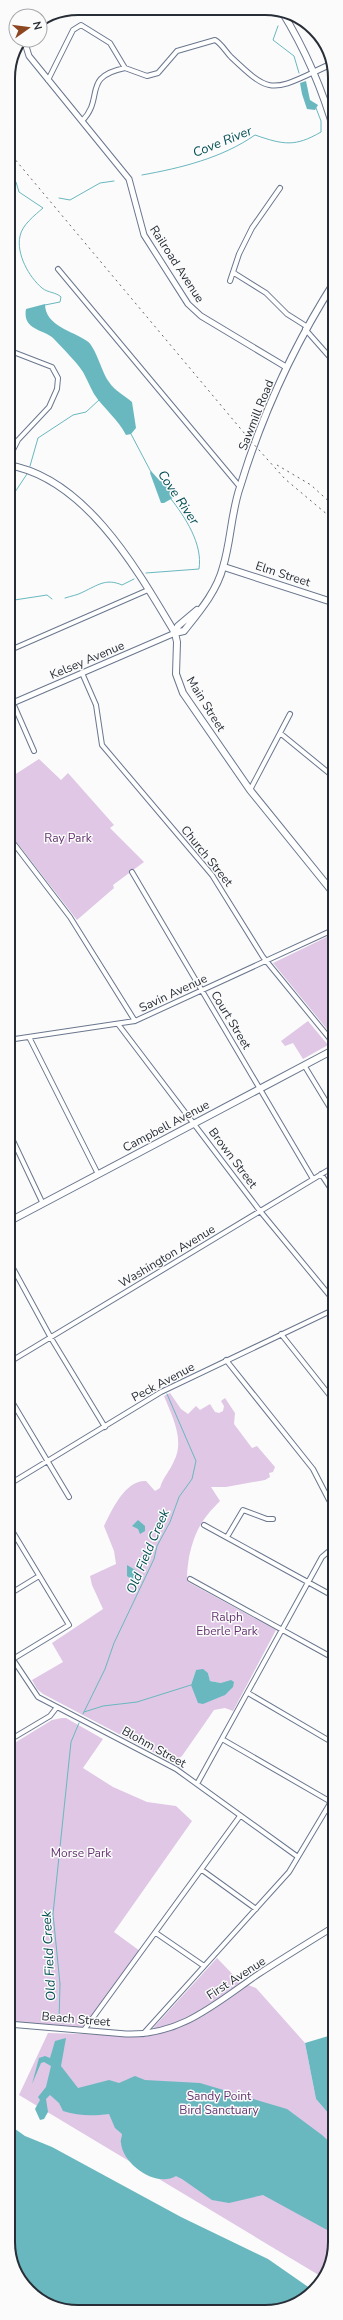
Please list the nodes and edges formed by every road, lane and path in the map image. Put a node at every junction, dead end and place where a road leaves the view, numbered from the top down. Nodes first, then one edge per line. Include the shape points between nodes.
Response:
1 (285, 18) edge
2 (26, 48) edge
3 (327, 66) edge
4 (125, 68) junction
5 (314, 72) junction
6 (48, 80) junction
7 (328, 111) edge
8 (82, 121) junction
9 (280, 188) dead end
10 (58, 269) dead end
11 (234, 273) junction
12 (230, 281) dead end
13 (328, 292) edge
14 (306, 328) junction
15 (15, 353) edge
16 (328, 355) edge
17 (286, 367) junction
18 (15, 446) edge
19 (15, 467) edge
20 (240, 487) junction
21 (224, 567) junction
22 (148, 590) junction
23 (328, 601) edge
24 (175, 633) junction
25 (15, 649) edge
26 (82, 673) junction
27 (15, 702) edge
28 (15, 714) edge
29 (290, 714) dead end
30 (280, 733) junction
31 (34, 751) dead end
32 (328, 772) edge
33 (250, 790) junction
34 (15, 845) edge
35 (132, 872) dead end
36 (328, 886) edge
37 (328, 932) edge
38 (267, 961) junction
39 (202, 991) junction
40 (135, 1022) junction
41 (118, 1024) junction
42 (328, 1036) edge
43 (29, 1037) junction
44 (15, 1039) edge
45 (328, 1053) edge
46 (304, 1065) junction
47 (260, 1088) junction
48 (328, 1104) edge
49 (194, 1124) junction
50 (15, 1145) edge
51 (328, 1170) edge
52 (98, 1174) junction
53 (321, 1174) junction
54 (313, 1179) junction
55 (328, 1184) edge
56 (42, 1204) junction
57 (260, 1211) junction
58 (15, 1218) edge
59 (15, 1272) edge
60 (328, 1294) edge
61 (328, 1312) edge
62 (281, 1334) junction
63 (51, 1338) junction
64 (15, 1359) edge
65 (226, 1360) junction
66 (328, 1393) edge
67 (15, 1407) edge
68 (105, 1427) junction
69 (47, 1462) junction
70 (15, 1481) edge
71 (328, 1495) edge
72 (69, 1497) dead end
73 (273, 1519) dead end
74 (204, 1524) dead end
75 (15, 1536) edge
76 (228, 1537) junction
77 (328, 1552) edge
78 (39, 1576) junction
79 (190, 1579) dead end
80 (308, 1582) junction
81 (15, 1591) edge
82 (328, 1593) edge
83 (282, 1630) junction
84 (328, 1655) edge
85 (15, 1658) edge
86 (15, 1664) edge
87 (248, 1693) junction
88 (57, 1707) junction
89 (15, 1737) edge
90 (222, 1739) junction
91 (328, 1740) edge
92 (197, 1784) junction
93 (328, 1800) edge
94 (328, 1807) edge
95 (326, 1810) joint
96 (240, 1816) junction
97 (298, 1857) junction
98 (202, 1870) junction
99 (256, 1909) junction
100 (328, 1931) edge
101 (156, 1933) junction
102 (204, 1966) junction
103 (15, 2025) edge
104 (84, 2030) junction
105 (142, 2034) junction

1 - 5 main road
2 - 6 street, Railroad Avenue via 29,56
3 - 5 street
4 - 5 street via 154,76 177,51 214,40 230,57 265,84 284,86
4 - 6 street via 110,42 81,25 74,30
4 - 8 street via 108,73 98,81 94,90 92,109
5 - 7 main road
6 - 8 street, Railroad Avenue
8 - 17 street, Railroad Avenue via 129,179 144,235 188,304 204,318
9 - 11 street via 252,228 239,254
10 - 20 street
11 - 12 street
11 - 14 street via 266,293
13 - 14 main road, Sawmill Road
14 - 16 street
14 - 17 main road, Sawmill Road
15 - 18 street via 52,367 58,378 57,389 49,407
17 - 20 main road, Sawmill Road
19 - 22 main road, Main Street via 41,476 72,496 106,531
20 - 21 main road, Sawmill Road
21 - 23 main road, Elm Street
21 - 24 main road, Sawmill Road via 214,590 184,631
22 - 24 main road, Main Street
22 - 25 street
24 - 26 street, Kelsey Avenue
24 - 33 main road, Main Street via 176,674 180,687
26 - 27 street, Kelsey Avenue
26 - 38 street, Church Street via 96,705 102,745 212,875
28 - 31 street
29 - 30 street
30 - 32 street
30 - 33 street
33 - 36 main road, Main Street
34 - 40 street via 73,922
35 - 39 street, Court Street via 181,951
37 - 38 street, Savin Avenue
38 - 39 street, Savin Avenue
38 - 42 street, Church Street
39 - 40 street, Savin Avenue
39 - 47 street, Court Street
40 - 41 street, Savin Avenue
41 - 43 street, Savin Avenue
41 - 49 street, Brown Street
43 - 44 street, Savin Avenue
43 - 52 street
45 - 46 main road, Campbell Avenue
46 - 47 main road, Campbell Avenue
46 - 48 street
47 - 49 main road, Campbell Avenue
47 - 54 street, Court Street
49 - 52 main road, Campbell Avenue
49 - 57 street, Brown Street
50 - 56 street
51 - 53 street, Washington Avenue
52 - 56 main road, Campbell Avenue
53 - 54 street, Washington Avenue
53 - 55 street
54 - 57 street, Washington Avenue
56 - 58 main road, Campbell Avenue
57 - 60 street, Brown Street
57 - 63 street, Washington Avenue
59 - 63 street
61 - 62 street, Peck Avenue
62 - 65 street, Peck Avenue
62 - 66 street
63 - 64 street, Washington Avenue
63 - 68 street
65 - 68 street, Peck Avenue via 161,1392
65 - 71 street via 313,1469
67 - 69 street
68 - 69 street, Peck Avenue
69 - 70 street, Peck Avenue
69 - 72 street
73 - 76 street via 243,1510
74 - 76 street
75 - 78 street
76 - 80 street
77 - 80 street via 322,1557
78 - 81 street
78 - 85 street via 69,1625
79 - 83 street
80 - 82 street
80 - 83 street
83 - 84 street
83 - 87 street
86 - 88 street, Blohm Street via 35,1693
87 - 90 street
87 - 91 street
88 - 89 street via 50,1716
88 - 92 street, Blohm Street via 176,1769
90 - 92 street
90 - 93 street
92 - 96 street, Blohm Street
94 - 95 street
95 - 97 street
96 - 97 street, Blohm Street
96 - 98 street
97 - 99 street via 289,1872
98 - 99 street
98 - 101 street
99 - 102 street
100 - 105 street, First Avenue via 189,2020 165,2031
101 - 102 street
101 - 104 street
102 - 105 street
103 - 104 street, Beach Street
104 - 105 street, Beach Street

